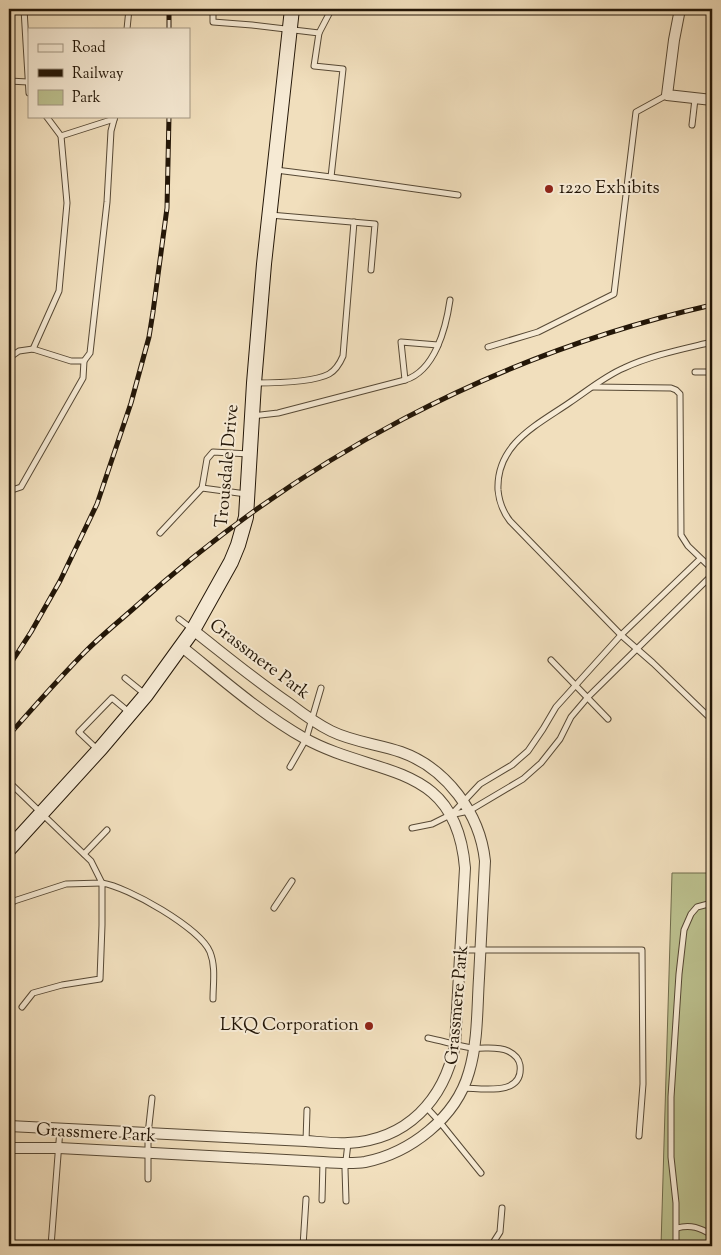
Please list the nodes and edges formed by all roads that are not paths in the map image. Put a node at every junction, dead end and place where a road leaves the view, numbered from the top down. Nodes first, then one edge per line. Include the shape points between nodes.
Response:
1 (24, 9) edge
2 (129, 9) edge
3 (213, 9) edge
4 (292, 9) edge
5 (330, 9) edge
6 (680, 9) edge
7 (127, 28) edge
8 (289, 30) junction
9 (319, 33) junction
10 (9, 81) edge
11 (28, 82) edge
12 (667, 95) junction
13 (694, 99) junction
14 (712, 100) edge
15 (48, 118) edge
16 (114, 118) edge
17 (692, 125) dead end
18 (61, 136) junction
19 (273, 169) junction
20 (331, 177) junction
21 (458, 195) dead end
22 (269, 214) junction
23 (354, 222) junction
24 (371, 270) dead end
25 (450, 300) dead end
26 (712, 342) edge
27 (438, 345) junction
28 (488, 347) dead end
29 (33, 349) junction
30 (9, 358) edge
31 (84, 361) junction
32 (695, 372) dead end
33 (712, 372) edge
34 (405, 380) junction
35 (254, 383) junction
36 (592, 387) junction
37 (252, 416) junction
38 (250, 454) junction
39 (202, 488) junction
40 (9, 491) edge
41 (247, 494) junction
42 (160, 533) dead end
43 (700, 558) junction
44 (712, 569) edge
45 (712, 575) edge
46 (179, 619) dead end
47 (193, 630) junction
48 (621, 635) junction
49 (182, 646) junction
50 (636, 650) junction
51 (551, 660) dead end
52 (125, 678) dead end
53 (576, 684) junction
54 (321, 688) dead end
55 (146, 695) junction
56 (588, 698) junction
57 (131, 713) junction
58 (608, 718) dead end
59 (311, 719) junction
60 (712, 720) edge
61 (306, 738) junction
62 (98, 751) junction
63 (290, 767) dead end
64 (9, 782) edge
65 (463, 802) junction
66 (42, 812) junction
67 (469, 812) junction
68 (450, 815) junction
69 (412, 828) dead end
70 (107, 830) dead end
71 (9, 849) edge
72 (84, 854) junction
73 (292, 881) dead end
74 (102, 883) junction
75 (712, 903) edge
76 (9, 906) edge
77 (274, 908) dead end
78 (460, 950) junction
79 (480, 951) junction
80 (213, 999) dead end
81 (22, 1007) dead end
82 (428, 1038) dead end
83 (455, 1045) junction
84 (474, 1048) junction
85 (462, 1088) junction
86 (152, 1098) dead end
87 (426, 1108) junction
88 (307, 1110) dead end
89 (439, 1121) junction
90 (9, 1126) edge
91 (60, 1129) junction
92 (148, 1134) junction
93 (639, 1136) dead end
94 (306, 1141) junction
95 (348, 1143) junction
96 (9, 1148) edge
97 (59, 1148) junction
98 (148, 1153) junction
99 (323, 1162) junction
100 (346, 1163) junction
101 (481, 1172) dead end
102 (148, 1179) dead end
103 (306, 1199) dead end
104 (322, 1200) dead end
105 (346, 1201) dead end
106 (502, 1208) dead end
107 (677, 1228) junction
108 (712, 1235) edge
109 (51, 1246) edge
110 (303, 1246) edge
111 (492, 1246) edge
112 (676, 1246) edge

1 - 11 lane
2 - 7 lane
3 - 8 lane via 213,22
4 - 8 street, Trousdale Drive
5 - 9 lane
6 - 12 street
8 - 9 lane
8 - 19 street, Trousdale Drive
9 - 20 lane via 314,66 343,69
10 - 11 lane
12 - 13 street
12 - 28 lane via 636,112 614,294 538,332
13 - 14 street
13 - 17 lane
15 - 18 lane
16 - 18 lane
16 - 31 lane via 96,305 90,353
18 - 29 lane via 66,203 59,291
19 - 20 lane
19 - 22 street, Trousdale Drive
20 - 21 lane
22 - 23 lane
22 - 35 street, Trousdale Drive
23 - 24 lane via 375,224
23 - 35 lane via 340,363 323,376
25 - 27 lane via 446,325
26 - 36 lane via 623,368
27 - 34 lane via 420,372
27 - 34 lane via 401,342
29 - 30 lane via 19,351
29 - 31 lane via 71,361
31 - 40 lane via 83,378 21,487
32 - 33 lane
34 - 37 lane via 278,413
35 - 37 street, Trousdale Drive
36 - 43 lane via 671,388 680,394 681,535
36 - 48 lane via 511,446 499,474 499,498 510,521
37 - 38 street, Trousdale Drive
38 - 39 lane via 209,454
38 - 41 street, Trousdale Drive
39 - 41 lane
39 - 42 lane
41 - 47 street, Trousdale Drive via 244,528 238,545
43 - 44 lane
43 - 48 lane
45 - 50 lane
46 - 47 lane
47 - 49 street, Trousdale Drive
47 - 59 street, Grassmere Park
48 - 50 lane
48 - 53 lane
49 - 55 street, Trousdale Drive
49 - 61 street, Grassmere Park via 268,714
50 - 56 lane
50 - 60 lane
51 - 53 lane
52 - 55 lane
53 - 56 lane
53 - 65 lane via 556,707 528,750 480,784
54 - 59 lane
55 - 57 street, Trousdale Drive
56 - 58 lane
56 - 67 lane via 571,717 560,739 541,763 523,780
57 - 62 street, Trousdale Drive
57 - 62 lane via 112,698 79,732
59 - 61 lane
59 - 65 street, Grassmere Park via 332,732 417,759 451,786
61 - 63 lane
61 - 68 street, Grassmere Park via 334,752 406,776 426,787
62 - 66 street, Trousdale Drive
64 - 66 lane
65 - 67 street, Grassmere Park
65 - 68 lane
66 - 71 street, Trousdale Drive
66 - 72 lane
67 - 68 lane
67 - 79 street, Grassmere Park via 476,825 485,861
68 - 69 lane via 432,824
68 - 78 street, Grassmere Park via 457,829 465,868
70 - 72 lane
72 - 74 lane via 95,866
73 - 77 lane
74 - 76 lane via 66,884 14,901
74 - 80 lane via 125,890 198,935 212,960
74 - 81 lane via 100,979 33,993
75 - 107 lane via 697,907 691,914 684,930 679,974 671,1097 671,1157
78 - 79 lane
78 - 83 street, Grassmere Park
79 - 84 street, Grassmere Park
79 - 93 lane via 642,950 643,1084
82 - 83 lane
83 - 84 lane
83 - 87 street, Grassmere Park via 451,1065
84 - 85 street, Grassmere Park
84 - 85 lane via 494,1048 514,1054 519,1062 519,1077 509,1088
85 - 89 street, Grassmere Park
86 - 92 lane
87 - 89 lane
87 - 95 street, Grassmere Park via 404,1125 380,1137
88 - 94 lane
89 - 100 street, Grassmere Park via 424,1136 402,1150 378,1159
89 - 101 lane
90 - 91 street, Grassmere Park
91 - 92 street, Grassmere Park
91 - 97 lane
92 - 94 street, Grassmere Park
92 - 98 lane
94 - 95 street, Grassmere Park
95 - 100 lane
96 - 97 street, Grassmere Park
97 - 98 street, Grassmere Park
97 - 109 lane
98 - 99 street, Grassmere Park
98 - 102 lane
99 - 100 street, Grassmere Park
99 - 104 lane
100 - 105 lane
103 - 110 lane
106 - 111 lane via 500,1232
107 - 108 lane via 696,1227
107 - 112 lane

